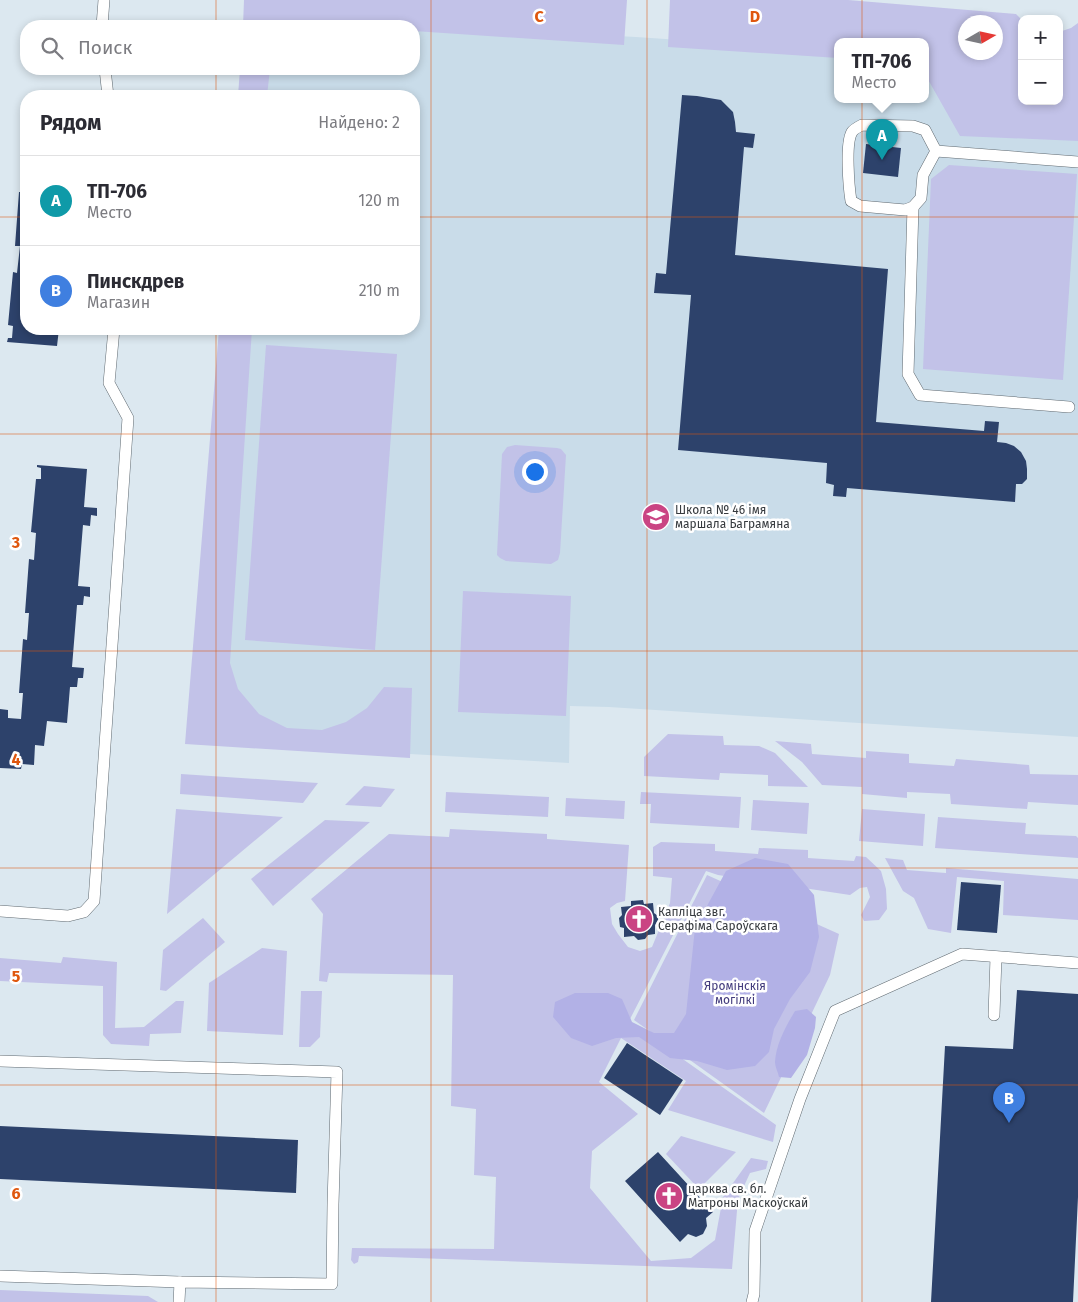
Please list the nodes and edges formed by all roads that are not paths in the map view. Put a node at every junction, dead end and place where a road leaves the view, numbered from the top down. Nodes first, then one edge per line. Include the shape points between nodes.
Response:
1 (104, 0) edge
2 (102, 20) edge
3 (106, 75) edge
4 (107, 90) edge
5 (936, 151) junction
6 (1078, 162) edge
7 (914, 207) junction
8 (113, 335) edge
9 (1069, 407) dead end
10 (0, 911) edge
11 (996, 956) junction
12 (1078, 963) edge
13 (994, 1015) dead end
14 (0, 1061) edge
15 (0, 1276) edge
16 (180, 1282) junction
17 (179, 1302) edge
18 (752, 1302) edge

1 - 2 lane
3 - 4 lane
5 - 6 lane
5 - 7 lane via 923,175 921,198
5 - 7 lane via 925,130 913,126 862,125 852,131 849,141 851,202 860,206 905,210
7 - 9 lane via 908,374 920,395
8 - 10 lane via 109,383 128,418 94,901 84,912 68,916
11 - 12 lane
11 - 13 lane
11 - 18 lane via 962,954 836,1011 800,1099 755,1231
14 - 16 lane via 337,1072 332,1284
15 - 16 lane
16 - 17 lane

